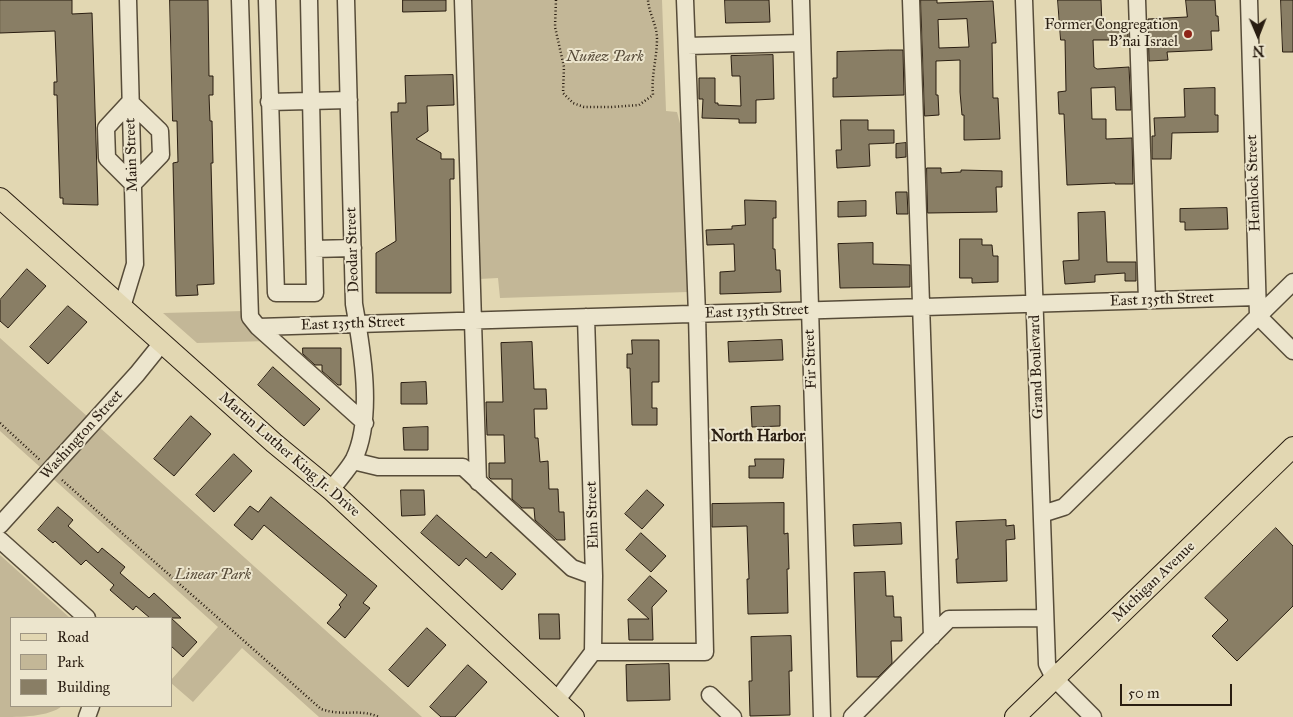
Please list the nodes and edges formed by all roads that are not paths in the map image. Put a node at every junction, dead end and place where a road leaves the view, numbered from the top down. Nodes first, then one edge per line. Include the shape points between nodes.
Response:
1 (128, 0) edge
2 (240, 0) edge
3 (268, 0) edge
4 (309, 0) edge
5 (346, 0) edge
6 (462, 0) edge
7 (685, 0) edge
8 (801, 0) edge
9 (911, 0) edge
10 (1024, 0) edge
11 (1137, 0) edge
12 (1249, 0) edge
13 (802, 43) junction
14 (687, 46) junction
15 (349, 100) junction
16 (311, 101) junction
17 (130, 102) junction
18 (269, 102) junction
19 (133, 184) junction
20 (0, 198) edge
21 (353, 248) junction
22 (314, 249) junction
23 (1293, 282) edge
24 (1257, 297) junction
25 (1148, 300) junction
26 (1035, 303) junction
27 (122, 307) junction
28 (920, 307) junction
29 (810, 311) junction
30 (697, 314) junction
31 (1258, 316) junction
32 (586, 317) junction
33 (473, 320) junction
34 (358, 324) junction
35 (258, 327) junction
36 (162, 343) junction
37 (1293, 351) edge
38 (365, 423) junction
39 (1293, 447) edge
40 (353, 460) junction
41 (478, 482) junction
42 (331, 490) junction
43 (1042, 514) junction
44 (0, 525) edge
45 (0, 540) edge
46 (594, 576) junction
47 (86, 617) edge
48 (1045, 618) junction
49 (932, 637) junction
50 (592, 652) junction
51 (1054, 678) junction
52 (710, 695) dead end
53 (556, 701) junction
54 (574, 717) edge
55 (733, 717) edge
56 (822, 717) edge
57 (852, 717) edge
58 (1016, 717) edge
59 (1093, 717) edge

1 - 17 street, Main Street
2 - 35 street via 249,311
3 - 18 street
4 - 16 street
5 - 15 street, Deodar Street
6 - 33 street
7 - 14 street
8 - 13 street, Fir Street
9 - 28 street
10 - 26 street, Grand Boulevard
11 - 25 street
12 - 24 street, Hemlock Street
13 - 14 street
13 - 29 street, Fir Street
14 - 30 street
15 - 16 street
15 - 21 street, Deodar Street
16 - 18 street
16 - 22 street
17 - 19 street, Main Street
17 - 19 street via 106,128 107,158
17 - 19 street via 160,131 161,155
18 - 22 street via 276,293 315,293
19 - 27 street, Main Street via 135,264
20 - 27 main road, Martin Luther King Jr. Drive
21 - 22 street
21 - 34 street, Deodar Street via 354,304
23 - 31 street
24 - 25 street, East 135th Street
24 - 31 street, Hemlock Street
25 - 26 street, East 135th Street
26 - 28 street, East 135th Street
26 - 43 street, Grand Boulevard
27 - 36 main road, Martin Luther King Jr. Drive
28 - 29 street, East 135th Street
28 - 49 street
29 - 30 street, East 135th Street
29 - 56 street, Fir Street
30 - 32 street, East 135th Street
30 - 50 street via 705,652
31 - 37 street
31 - 43 street via 1064,507
32 - 33 street, East 135th Street
32 - 46 street, Elm Street
33 - 34 street, East 135th Street
33 - 41 street
34 - 35 street, East 135th Street
34 - 38 street, Deodar Street via 363,348
35 - 38 street
36 - 42 main road, Martin Luther King Jr. Drive
36 - 44 street, Washington Street
38 - 40 street, Deodar Street
39 - 51 main road, Michigan Avenue
40 - 41 street via 378,467 463,467
40 - 42 street, Deodar Street
41 - 46 street via 572,568
42 - 53 main road, Martin Luther King Jr. Drive
43 - 48 street, Grand Boulevard
45 - 47 street
46 - 50 street, Elm Street
48 - 49 street via 949,619
48 - 51 street, Grand Boulevard via 1047,664
49 - 57 street
50 - 53 street
51 - 58 main road, Michigan Avenue
51 - 59 street, Grand Boulevard
52 - 55 street
53 - 54 main road, Martin Luther King Jr. Drive

